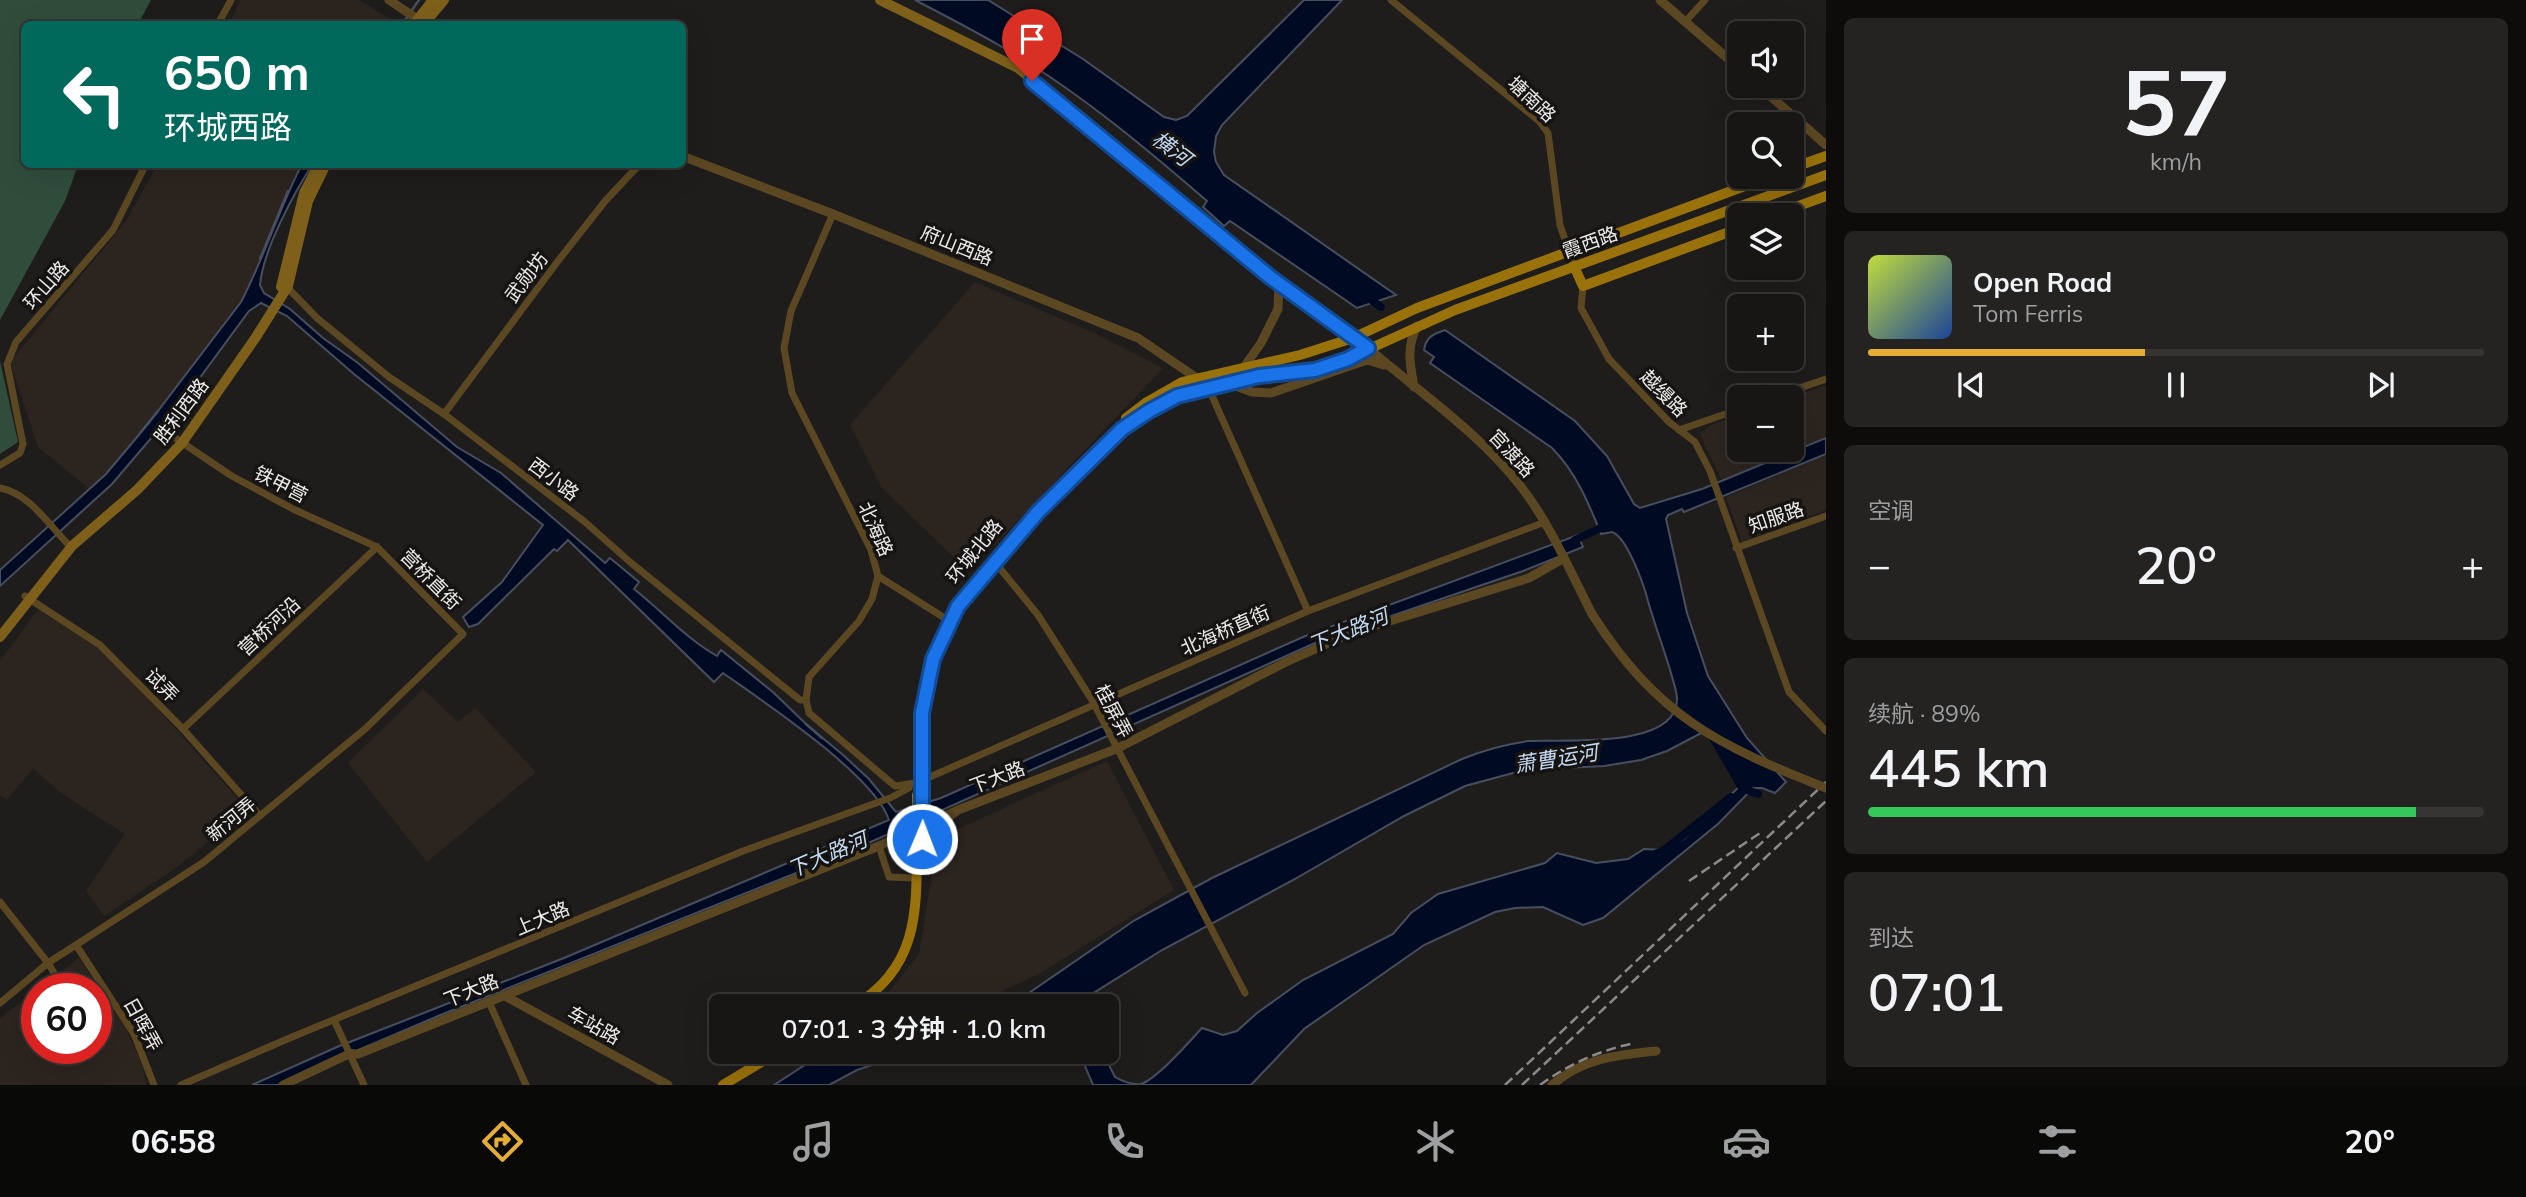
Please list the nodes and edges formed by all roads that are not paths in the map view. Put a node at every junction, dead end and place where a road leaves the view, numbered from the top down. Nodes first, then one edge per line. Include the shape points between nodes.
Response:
1 (231, 0) edge
2 (389, 0) edge
3 (433, 0) edge
4 (444, 0) edge
5 (880, 0) edge
6 (1391, 0) edge
7 (1660, 0) edge
8 (1705, 0) edge
9 (220, 21) edge
10 (418, 21) edge
11 (422, 21) edge
12 (423, 21) edge
13 (1685, 22) junction
14 (1727, 58) edge
15 (1773, 98) edge
16 (1826, 145) edge
17 (1826, 156) edge
18 (686, 158) edge
19 (1804, 164) edge
20 (144, 168) edge
21 (317, 168) edge
22 (324, 168) edge
23 (636, 168) edge
24 (1826, 175) edge
25 (1737, 189) edge
26 (1826, 196) edge
27 (1804, 204) edge
28 (833, 214) junction
29 (1727, 233) edge
30 (1569, 251) junction
31 (1574, 266) junction
32 (1279, 283) junction
33 (1583, 286) junction
34 (283, 289) junction
35 (1417, 327) junction
36 (1353, 338) junction
37 (1368, 348) junction
38 (1244, 367) junction
39 (1390, 367) junction
40 (1195, 377) junction
41 (1826, 379) edge
42 (1226, 383) junction
43 (1804, 386) edge
44 (1208, 387) junction
45 (1414, 387) junction
46 (1727, 413) edge
47 (444, 414) junction
48 (1679, 430) junction
49 (180, 441) junction
50 (0, 465) edge
51 (0, 488) edge
52 (1826, 516) edge
53 (1545, 522) junction
54 (63, 539) junction
55 (377, 547) junction
56 (1736, 548) junction
57 (1564, 558) junction
58 (993, 560) junction
59 (878, 576) junction
60 (28, 597) junction
61 (1308, 611) junction
62 (949, 620) junction
63 (0, 628) edge
64 (463, 634) joint
65 (0, 637) edge
66 (806, 700) junction
67 (1094, 705) junction
68 (183, 729) junction
69 (1826, 731) edge
70 (1116, 749) junction
71 (920, 788) junction
72 (1826, 788) edge
73 (958, 810) junction
74 (260, 816) junction
75 (920, 835) junction
76 (878, 846) junction
77 (916, 878) junction
78 (0, 902) edge
79 (76, 945) junction
80 (48, 963) junction
81 (54, 973) edge
82 (1245, 993) dead end
83 (869, 994) edge
84 (876, 994) edge
85 (503, 995) junction
86 (489, 1002) junction
87 (0, 1003) edge
88 (334, 1020) junction
89 (1656, 1051) dead end
90 (348, 1053) junction
91 (758, 1064) edge
92 (768, 1064) edge
93 (154, 1085) edge
94 (181, 1085) edge
95 (283, 1085) edge
96 (364, 1085) edge
97 (526, 1085) edge
98 (668, 1085) edge
99 (723, 1085) edge
100 (734, 1085) edge
101 (1552, 1085) edge

1 - 9 street
2 - 10 street
3 - 11 main road
4 - 12 main road
5 - 32 main road via 1018,68
6 - 30 street, 塘南路 via 1548,133 1560,225
7 - 13 street
8 - 13 street
13 - 14 street
15 - 16 street
17 - 19 main road
18 - 28 street, 府山西路
20 - 50 street, 环山路 via 113,230 16,342 8,372 23,444 19,453
21 - 34 main road, 胜利西路 via 301,202
22 - 34 main road, 胜利西路 via 308,201
23 - 47 street, 武勋坊 via 558,261
24 - 31 main road, 霞西路
25 - 30 main road, 霞西路
26 - 27 main road
28 - 40 street, 府山西路 via 1138,338
28 - 59 street, 北海路 via 791,311 784,348 792,393 871,550
29 - 33 main road
30 - 31 street, 塘南路
30 - 36 main road, 霞西路 via 1417,308
31 - 33 main road
31 - 35 main road, 霞西路
32 - 36 main road
32 - 38 street via 1278,309
33 - 48 street, 越缦路 via 1581,308 1609,359
34 - 47 street, 西小路 via 389,377
34 - 49 main road, 胜利西路
35 - 37 main road, 霞西路
35 - 45 street via 1408,354
36 - 37 main road
36 - 38 main road, 环城北路
37 - 39 street, 官渡路
37 - 42 main road, 环城北路 via 1315,370
38 - 40 main road, 环城北路
39 - 42 street via 1367,360 1271,393
39 - 45 street, 官渡路
40 - 44 street, 府山西路
40 - 58 main road, 环城北路 via 1147,402 1113,429 1034,506
41 - 43 street
42 - 44 main road, 环城北路
44 - 58 main road, 环城北路 via 1177,396 1122,429
44 - 61 street
45 - 53 street, 官渡路 via 1489,450
46 - 48 street
47 - 66 street, 西小路 via 585,522 800,700
48 - 56 street, 越缦路 via 1695,442 1710,471
49 - 54 main road, 胜利西路 via 132,486
49 - 55 street, 铁甲营 via 293,509
49 - 60 main road, 胜利西路 via 137,490 72,546
51 - 54 street via 20,496
52 - 56 street, 知服路
53 - 57 street, 官渡路
53 - 61 street, 北海桥直街
54 - 60 main road, 胜利西路
55 - 64 street, 营桥直街
55 - 68 street, 营桥河沿
56 - 69 street, 越缦路 via 1789,692
57 - 70 street, 下大路 via 1529,578 1351,633
57 - 72 street, 官渡路, bridge via 1612,645 1666,705 1738,752
58 - 62 main road, 环城北路 via 953,605
58 - 67 street, 桂屏弄 via 1038,615
59 - 62 street
59 - 66 street, 北海路 via 873,599 859,621 809,677
60 - 63 main road, 胜利西路
60 - 65 main road, 胜利西路
60 - 68 street, 试弄 via 100,645
61 - 67 street, 北海桥直街
62 - 71 main road, 环城北路 via 929,658 916,713
64 - 74 street, 新河弄 via 365,729
66 - 71 street via 809,713 895,786
67 - 70 street, 桂屏弄
67 - 71 street, 北海桥直街
68 - 74 street, 试弄
70 - 73 street, 下大路
70 - 82 street, 桂屏弄
71 - 75 main road, 环城北路, bridge
71 - 88 street, 上大路 via 743,851
73 - 75 street
73 - 76 street, 下大路
74 - 79 street, 新河弄 via 204,862
75 - 77 main road, 环城北路
75 - 84 main road, 环城北路 via 923,909 919,930 911,952 891,982
76 - 77 street via 889,877
76 - 85 street, 下大路
77 - 83 main road, 环城北路 via 916,907 906,950 888,979
78 - 80 street
79 - 80 street, 新河弄
79 - 93 street, 日晖弄 via 134,1034
80 - 81 street
80 - 87 street, 新河弄
85 - 86 street, 下大路
85 - 98 street, 车站路
86 - 90 street, 下大路 via 358,1054
86 - 97 street
88 - 90 street
88 - 94 street, 上大路
89 - 101 street via 1603,1057 1566,1073
90 - 95 street, 下大路
90 - 96 street
91 - 99 main road
92 - 100 main road

